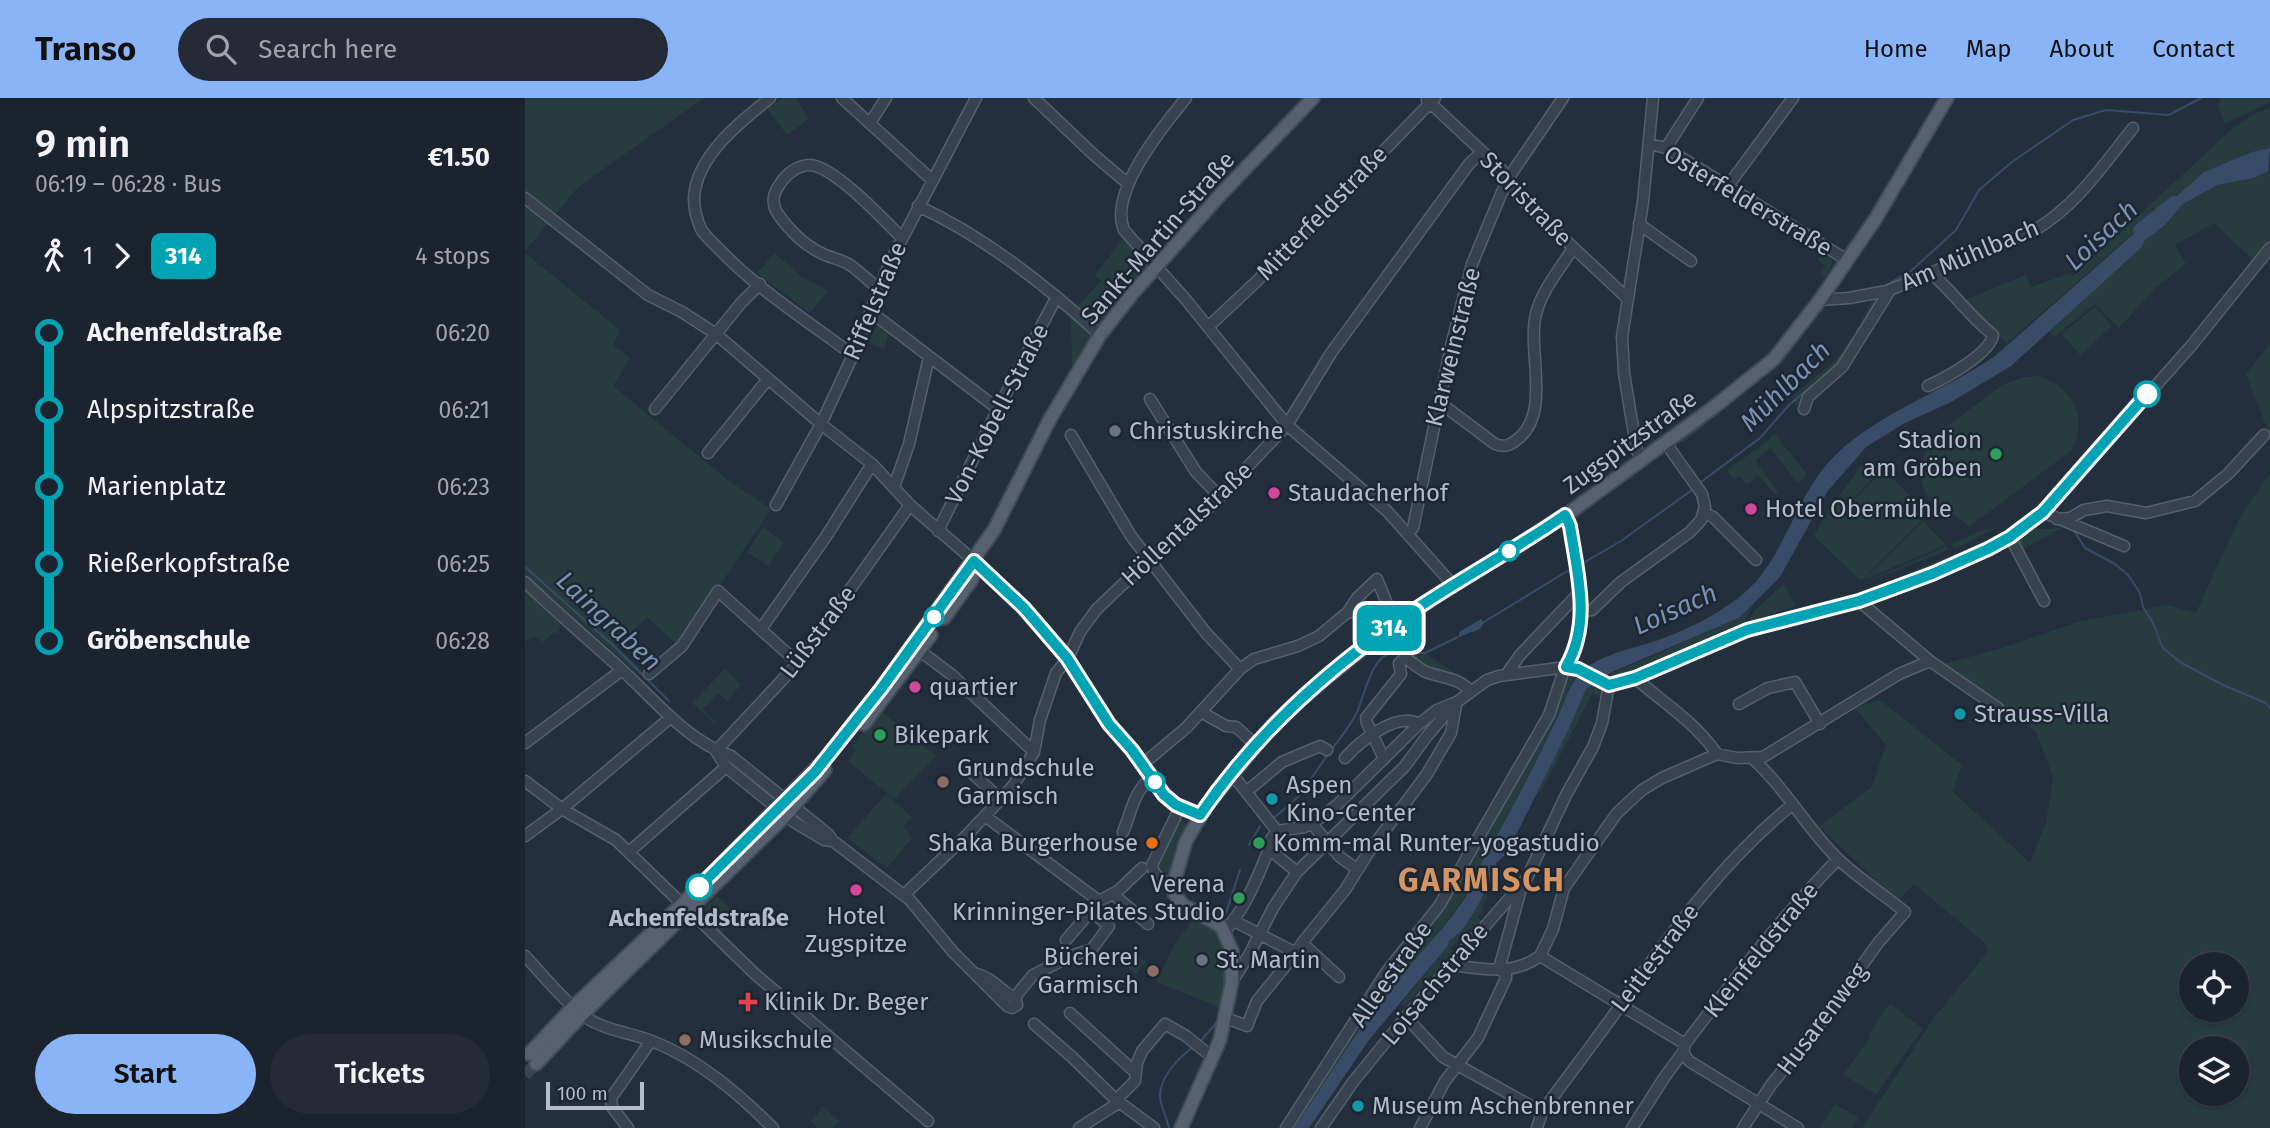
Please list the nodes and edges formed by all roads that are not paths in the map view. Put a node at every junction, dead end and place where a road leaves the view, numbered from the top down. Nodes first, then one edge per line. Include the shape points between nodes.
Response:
1 (770, 98) edge
2 (842, 98) edge
3 (886, 98) edge
4 (976, 98) edge
5 (1034, 98) edge
6 (1186, 98) edge
7 (1313, 98) edge
8 (1563, 98) edge
9 (1653, 98) edge
10 (1698, 98) edge
11 (1793, 98) edge
12 (1947, 98) edge
13 (1430, 100) edge
14 (870, 123) junction
15 (2133, 128) dead end
16 (1649, 144) junction
17 (1666, 148) junction
18 (1482, 152) junction
19 (932, 180) junction
20 (1507, 180) junction
21 (1127, 183) junction
22 (1727, 187) junction
23 (525, 198) edge
24 (918, 206) junction
25 (1639, 224) junction
26 (902, 238) junction
27 (2270, 247) edge
28 (1573, 248) junction
29 (1847, 260) junction
30 (1691, 261) dead end
31 (1156, 266) junction
32 (1932, 274) junction
33 (760, 284) junction
34 (879, 289) junction
35 (1888, 290) junction
36 (1056, 298) junction
37 (1627, 298) junction
38 (1820, 300) junction
39 (871, 312) junction
40 (1208, 327) junction
41 (716, 334) junction
42 (1100, 335) junction
43 (853, 355) junction
44 (929, 357) junction
45 (768, 379) junction
46 (1929, 386) dead end
47 (1150, 399) dead end
48 (1439, 402) junction
49 (655, 409) dead end
50 (998, 409) junction
51 (1804, 409) dead end
52 (821, 424) junction
53 (1287, 425) junction
54 (1071, 435) dead end
55 (2264, 435) dead end
56 (1665, 442) junction
57 (708, 453) dead end
58 (1643, 459) junction
59 (872, 464) junction
60 (894, 487) junction
61 (1220, 497) junction
62 (776, 505) dead end
63 (910, 505) junction
64 (2043, 512) junction
65 (1704, 513) junction
66 (1565, 515) junction
67 (2057, 519) junction
68 (938, 531) junction
69 (1408, 533) junction
70 (2010, 537) junction
71 (2124, 546) dead end
72 (1756, 560) dead end
73 (1150, 561) junction
74 (978, 564) junction
75 (525, 582) edge
76 (1453, 585) junction
77 (1580, 592) junction
78 (1859, 601) junction
79 (2043, 601) dead end
80 (1388, 606) junction
81 (1348, 611) junction
82 (1583, 611) junction
83 (1396, 623) junction
84 (761, 629) junction
85 (916, 648) junction
86 (1067, 658) junction
87 (1930, 661) junction
88 (798, 663) junction
89 (1566, 667) junction
90 (1240, 668) junction
91 (622, 670) junction
92 (649, 674) dead end
93 (1506, 675) junction
94 (1635, 678) junction
95 (1609, 685) junction
96 (1470, 691) junction
97 (1457, 702) junction
98 (1739, 704) dead end
99 (1998, 708) dead end
100 (1201, 712) junction
101 (670, 718) junction
102 (1419, 724) junction
103 (1820, 724) junction
104 (1373, 734) junction
105 (525, 743) edge
106 (1256, 745) junction
107 (1327, 750) dead end
108 (716, 751) junction
109 (1034, 752) junction
110 (1717, 754) junction
111 (1345, 758) dead end
112 (1384, 759) junction
113 (1753, 759) junction
114 (1143, 764) junction
115 (726, 767) junction
116 (973, 774) dead end
117 (1232, 774) junction
118 (1153, 779) junction
119 (525, 781) edge
120 (1246, 792) junction
121 (999, 801) junction
122 (1793, 804) junction
123 (1180, 807) junction
124 (786, 808) junction
125 (562, 809) junction
126 (1200, 815) junction
127 (985, 816) junction
128 (1271, 823) junction
129 (1312, 824) junction
130 (1123, 832) dead end
131 (525, 836) edge
132 (1326, 842) junction
133 (1269, 849) junction
134 (630, 851) junction
135 (1838, 859) junction
136 (1142, 868) dead end
137 (1357, 869) junction
138 (1297, 872) junction
139 (1522, 884) junction
140 (1174, 885) junction
141 (1112, 894) junction
142 (904, 895) junction
143 (1099, 901) junction
144 (686, 907) junction
145 (1091, 911) junction
146 (1234, 921) junction
147 (1148, 924) dead end
148 (1217, 924) junction
149 (1260, 933) junction
150 (1066, 940) dead end
151 (1299, 948) junction
152 (1540, 956) junction
153 (525, 957) edge
154 (1452, 965) junction
155 (1499, 969) junction
156 (1339, 978) dead end
157 (1232, 981) junction
158 (1621, 1005) junction
159 (578, 1011) junction
160 (1070, 1013) dead end
161 (1406, 1017) junction
162 (1226, 1018) junction
163 (1034, 1024) dead end
164 (651, 1041) junction
165 (1684, 1048) junction
166 (1213, 1058) junction
167 (533, 1059) tunnel mouth
168 (1458, 1065) junction
169 (1136, 1073) junction
170 (1118, 1101) junction
171 (1758, 1104) junction
172 (1542, 1112) junction
173 (928, 1121) dead end
174 (628, 1128) edge
175 (773, 1128) edge
176 (1079, 1128) edge
177 (1154, 1128) edge
178 (1181, 1128) edge
179 (1286, 1128) edge
180 (1321, 1128) edge
181 (1420, 1128) edge
182 (1537, 1128) edge
183 (1632, 1128) edge
184 (1743, 1128) edge
185 (1798, 1128) edge

1 - 33 street via 716,149 694,198 702,230
2 - 14 street
3 - 14 street
4 - 19 street, Riffelstraße
5 - 21 street
6 - 21 street
7 - 31 main road, Sankt-Martin-Straße
8 - 20 street, Klarweinstraße
9 - 16 street
10 - 17 street
11 - 22 street
12 - 29 main road, Zugspitzstraße
13 - 18 street, Storistraße
13 - 40 street, Mitterfeldstraße
14 - 19 street
15 - 32 street, Am Mühlbach via 2056,217
16 - 17 street, Osterfelderstraße
16 - 25 street
17 - 22 street, Osterfelderstraße
18 - 20 street, Storistraße
18 - 53 street, Höllentalstraße via 1375,291
19 - 24 street, Riffelstraße
20 - 28 street, Storistraße
20 - 48 street, Klarweinstraße via 1464,291
21 - 31 street via 1121,224
22 - 29 street, Osterfelderstraße
23 - 41 street via 648,295
24 - 26 street, Riffelstraße
24 - 36 street via 972,234
25 - 30 street
25 - 37 street
26 - 34 street, Riffelstraße
26 - 34 street via 846,184 819,168 798,168 778,187 773,205 795,235 820,253 850,264
27 - 64 street via 2191,346
28 - 37 street, Storistraße
28 - 48 street via 1536,313 1535,406 1523,435 1502,447
29 - 38 main road, Zugspitzstraße
31 - 40 street
31 - 42 main road, Sankt-Martin-Straße
32 - 35 street, Am Mühlbach
32 - 46 street via 1993,335 1989,345 1971,360
33 - 41 street
33 - 43 street
34 - 39 street, Riffelstraße
35 - 38 street, Am Mühlbach
35 - 51 street, Am Mühlbach via 1842,367 1808,397
36 - 42 street
36 - 50 street, Von-Kobell-Straße
37 - 58 street via 1624,373 1637,451
38 - 56 main road, Zugspitzstraße via 1769,364
39 - 43 street, Riffelstraße
39 - 44 street
40 - 53 street
41 - 45 street
41 - 49 street
42 - 74 main road, Sankt-Martin-Straße via 1050,419
43 - 52 street, Riffelstraße
44 - 50 street
44 - 60 street
45 - 52 street
45 - 57 street
47 - 61 street via 1196,472
48 - 69 street, Klarweinstraße via 1413,528
50 - 68 street, Von-Kobell-Straße
52 - 59 street
52 - 62 street, Riffelstraße
53 - 61 street, Höllentalstraße
53 - 69 street
54 - 73 street
55 - 67 street via 2195,501 2146,513 2107,506
56 - 58 main road, Zugspitzstraße
56 - 65 street via 1697,486
58 - 66 main road, Zugspitzstraße
59 - 60 street
59 - 84 street
60 - 63 street
61 - 73 street, Höllentalstraße
63 - 68 street
63 - 88 street, Lüßstraße
64 - 67 street
64 - 70 street
65 - 72 street
65 - 82 street via 1690,532 1621,582 1592,611
66 - 76 main road, Zugspitzstraße
66 - 77 street
67 - 71 street
68 - 74 street
69 - 76 street
70 - 78 street via 1957,564
70 - 79 street
73 - 86 street, Höllentalstraße via 1096,610
73 - 90 street
74 - 85 main road, Sankt-Martin-Straße
74 - 86 street
75 - 91 street
76 - 83 main road, Zugspitzstraße
77 - 82 street
77 - 93 street
78 - 87 street
78 - 94 street via 1747,630
80 - 81 street
80 - 81 street via 1377,579
80 - 83 street
81 - 90 street via 1319,636
82 - 89 street, Alleestraße via 1574,654
83 - 106 main road, Zugspitzstraße via 1300,699
84 - 88 street
84 - 92 street via 718,591 682,646
85 - 109 street
85 - 124 main road, Sankt-Martin-Straße
86 - 109 street, Höllentalstraße via 1048,694
86 - 114 street via 1109,724
87 - 99 street
87 - 103 street via 1899,674
88 - 108 street, Lüßstraße
89 - 93 street
89 - 95 street
89 - 179 street, Alleestraße via 1549,715 1439,906 1387,971
90 - 100 street
91 - 101 street
91 - 105 street
93 - 96 street via 1486,680
94 - 95 street
94 - 110 street via 1697,727
95 - 139 street, Loisachstraße via 1593,747
96 - 97 street
96 - 104 street via 1405,658 1399,663 1401,674 1366,718
97 - 102 street
97 - 132 street via 1405,766
97 - 137 street via 1451,733 1427,774
98 - 103 street via 1768,688 1795,682
100 - 106 street via 1235,727
100 - 114 street
101 - 108 street
101 - 125 street
102 - 104 street via 1406,720
102 - 112 street
103 - 113 street
104 - 111 street
104 - 112 street
106 - 117 main road, Zugspitzstraße
107 - 120 street via 1320,746 1282,762
108 - 115 street
108 - 124 street via 731,756
109 - 121 street, Höllentalstraße
110 - 113 street
110 - 152 street via 1662,778 1617,813 1564,888
112 - 129 street
113 - 122 street
114 - 118 street
115 - 124 street
115 - 134 street
116 - 121 street
117 - 120 street
117 - 126 main road, Zugspitzstraße
118 - 123 street
118 - 130 street via 1136,794
119 - 125 street
120 - 128 street
121 - 127 street, Höllentalstraße
122 - 135 street
122 - 158 street, Leitlestraße via 1722,870 1669,934
123 - 126 street
123 - 140 street via 1152,865 1163,882
124 - 142 street
124 - 144 main road, Sankt-Martin-Straße
125 - 131 street
125 - 134 street
126 - 140 main road, Zugspitzstraße via 1186,841
127 - 142 street, Höllentalstraße
127 - 143 street
128 - 129 street
128 - 133 street
129 - 132 street
132 - 137 street
132 - 138 street
133 - 138 street
133 - 146 street
134 - 144 street
135 - 165 street, Kleinfeldstraße via 1748,961
135 - 171 street, Husarenweg via 1905,912
136 - 141 street
137 - 151 street
138 - 149 street
139 - 154 street, Loisachstraße
139 - 155 street
140 - 148 main road via 1177,900
141 - 143 street
141 - 147 street
142 - 145 street via 1007,1006 1016,1006 1015,997 1028,979 1092,949 1108,930 1107,923
143 - 145 street
144 - 159 main road, Sankt-Martin-Straße
144 - 173 street via 755,974
145 - 150 street
146 - 148 street
146 - 149 street
148 - 157 main road via 1232,951
149 - 151 street
149 - 157 street
151 - 156 street
151 - 162 street via 1257,1001 1247,1027
152 - 155 street via 1518,968
152 - 158 street
153 - 159 street
154 - 155 street
154 - 161 street, Loisachstraße
155 - 168 street via 1506,980 1478,1038
157 - 162 main road
158 - 165 street
158 - 172 street, Leitlestraße
159 - 164 street
159 - 167 main road, Sankt-Martin-Straße
160 - 169 street
161 - 168 street via 1443,1056
161 - 180 street, Loisachstraße
162 - 166 main road
163 - 170 street
164 - 174 street via 611,1098 612,1107
164 - 175 street via 725,1083
165 - 171 street via 1689,1061
165 - 183 street, Kleinfeldstraße
166 - 169 street via 1165,1024 1142,1051
166 - 178 main road
168 - 172 street
168 - 181 street
169 - 170 street
170 - 176 street
170 - 177 street
171 - 184 street, Husarenweg
171 - 185 street
172 - 182 street, Leitlestraße

